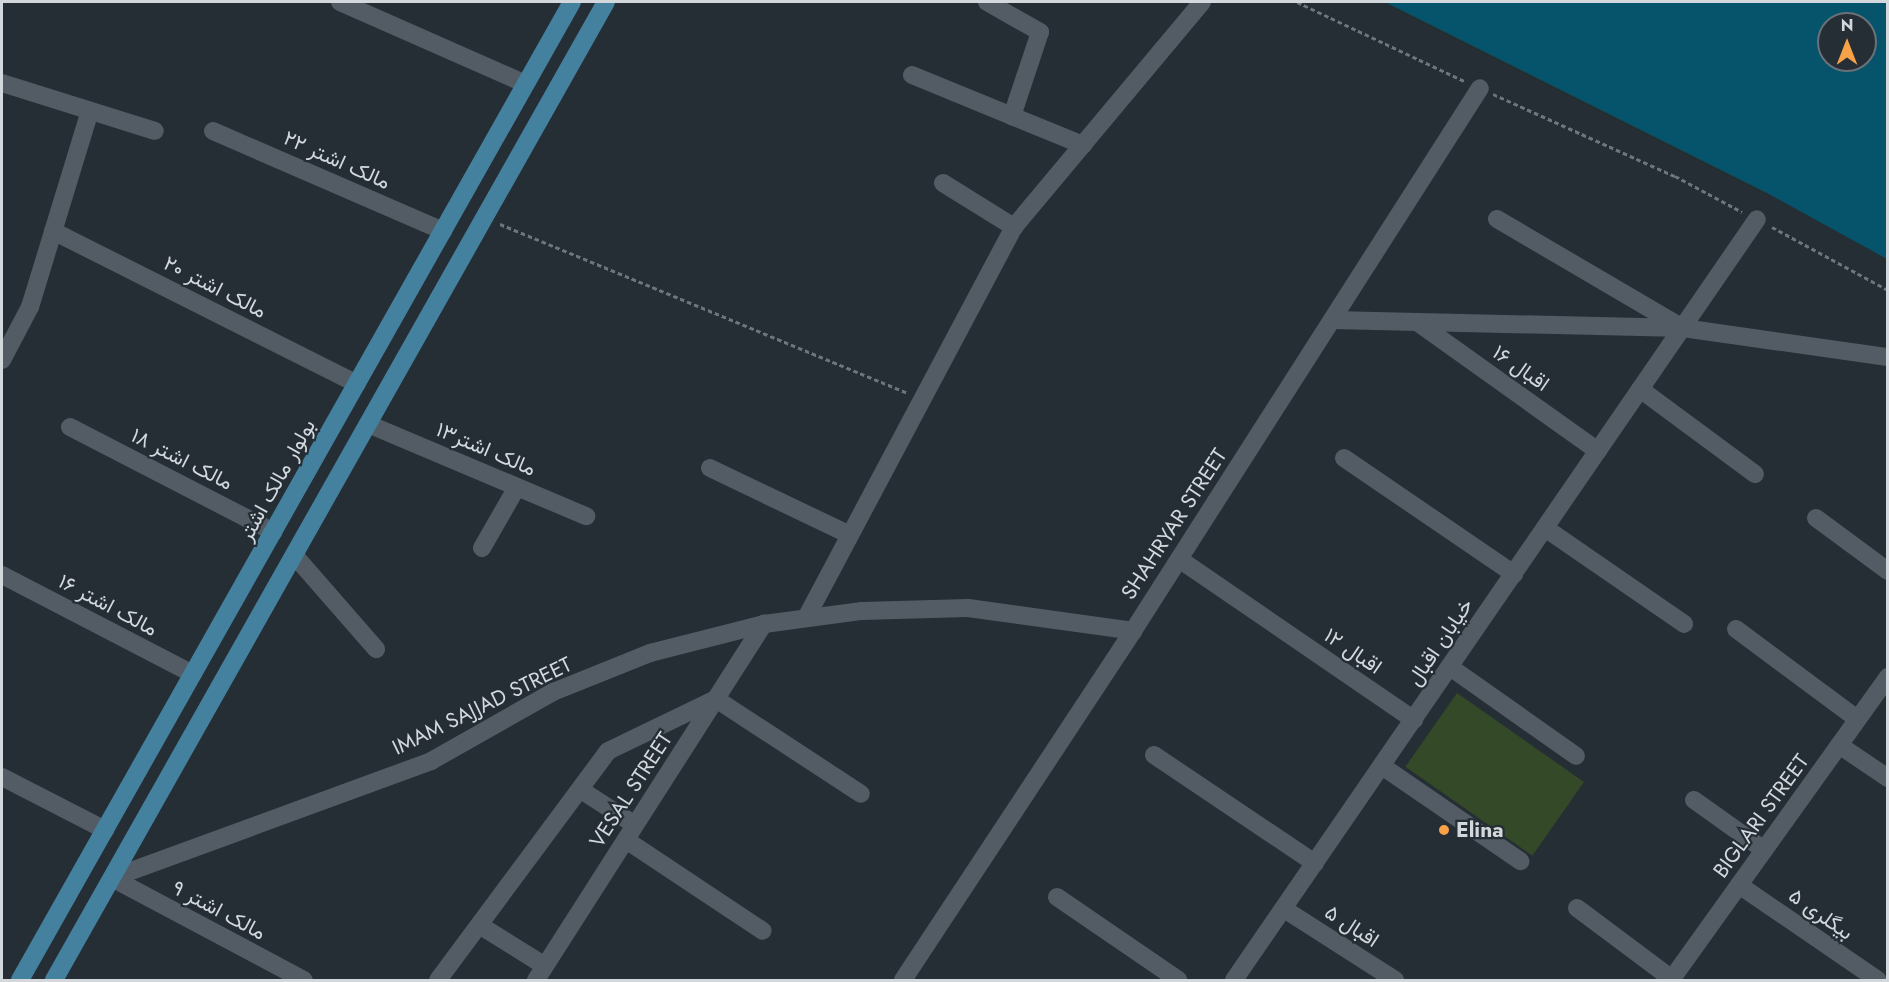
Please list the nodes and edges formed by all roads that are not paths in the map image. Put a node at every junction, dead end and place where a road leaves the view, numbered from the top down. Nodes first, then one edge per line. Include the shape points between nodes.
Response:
1 (340, 2) edge
2 (572, 2) edge
3 (606, 2) edge
4 (987, 2) edge
5 (1202, 2) edge
6 (912, 75) dead end
7 (2, 83) edge
8 (526, 84) junction
9 (1479, 88) road end
10 (90, 111) junction
11 (1012, 116) junction
12 (155, 131) dead end
13 (213, 131) dead end
14 (1083, 145) junction
15 (943, 183) dead end
16 (1497, 219) dead end
17 (1757, 219) road end
18 (1014, 227) junction
19 (53, 231) junction
20 (443, 231) junction
21 (400, 308) junction
22 (1332, 320) junction
23 (426, 322) junction
24 (1417, 322) junction
25 (1683, 328) junction
26 (4, 351) edge
27 (1887, 357) edge
28 (357, 384) junction
29 (1640, 389) junction
30 (368, 424) junction
31 (70, 427) dead end
32 (1598, 451) junction
33 (1344, 458) dead end
34 (710, 468) dead end
35 (1755, 474) dead end
36 (517, 487) junction
37 (586, 516) dead end
38 (1816, 518) dead end
39 (1545, 528) junction
40 (273, 532) junction
41 (850, 535) junction
42 (483, 548) dead end
43 (294, 555) junction
44 (1179, 559) junction
45 (1887, 571) edge
46 (1514, 574) junction
47 (2, 575) edge
48 (806, 618) junction
49 (764, 624) junction
50 (1684, 624) dead end
51 (1736, 629) dead end
52 (1133, 631) junction
53 (376, 649) dead end
54 (1450, 667) junction
55 (193, 674) junction
56 (1885, 685) edge
57 (716, 699) junction
58 (1857, 719) junction
59 (1414, 720) junction
60 (1839, 745) junction
61 (1154, 755) dead end
62 (1576, 756) dead end
63 (142, 765) junction
64 (1382, 766) junction
65 (2, 777) edge
66 (1887, 778) edge
67 (168, 779) junction
68 (581, 790) junction
69 (861, 794) dead end
70 (1694, 800) dead end
71 (105, 830) junction
72 (631, 833) junction
73 (1764, 850) junction
74 (1520, 861) dead end
75 (1315, 863) junction
76 (112, 878) junction
77 (1739, 885) junction
78 (1058, 897) dead end
79 (1577, 908) dead end
80 (1284, 909) junction
81 (481, 926) junction
82 (763, 931) dead end
83 (539, 977) edge
84 (1671, 980) edge
85 (20, 981) edge
86 (54, 981) edge
87 (304, 981) edge
88 (438, 981) edge
89 (903, 981) edge
90 (1178, 981) edge
91 (1234, 981) edge
92 (1395, 981) edge
93 (1878, 981) edge

1 - 8 street
2 - 8 main road, بولوار مالک اشتر
3 - 23 main road
4 - 11 street via 1040,32
5 - 14 street
6 - 11 street
7 - 10 street
8 - 20 main road, بولوار مالک اشتر
9 - 22 street, SHAHRYAR STREET
10 - 12 street
10 - 19 street
11 - 14 street
13 - 20 street, مالک اشتر ۲۲
14 - 18 street
15 - 18 street
16 - 25 street
17 - 25 street, خیابان اقبال
18 - 41 street
19 - 26 street via 30,307
19 - 28 street, مالک اشتر ۲۰
20 - 21 main road, بولوار مالک اشتر
21 - 23 main road
21 - 28 main road, بولوار مالک اشتر
22 - 24 street
22 - 44 street, SHAHRYAR STREET
23 - 30 main road
24 - 25 street
24 - 32 street, اقبال ۱۶
25 - 27 street
25 - 29 street, خیابان اقبال
28 - 40 main road, بولوار مالک اشتر
29 - 32 street, خیابان اقبال
29 - 35 street
30 - 36 street, مالک اشتر۱۳
30 - 43 main road
31 - 40 street, مالک اشتر ۱۸
32 - 39 street, خیابان اقبال
33 - 46 street
34 - 41 street
36 - 37 street, مالک اشتر۱۳
36 - 42 street
38 - 45 street
39 - 46 street, خیابان اقبال
39 - 50 street
40 - 55 main road, بولوار مالک اشتر
41 - 48 street
43 - 53 street
43 - 67 main road
44 - 52 street, SHAHRYAR STREET
44 - 59 street, اقبال ۱۲
46 - 54 street, خیابان اقبال
47 - 55 street, مالک اشتر ۱۶
48 - 49 street, IMAM SAJJAD STREET
48 - 52 street, IMAM SAJJAD STREET via 862,610 968,608
49 - 57 street, VESAL STREET
49 - 76 street, IMAM SAJJAD STREET via 650,653 553,692 431,761
51 - 58 street
52 - 89 street, SHAHRYAR STREET
54 - 59 street, خیابان اقبال
54 - 62 street
55 - 63 main road, بولوار مالک اشتر
56 - 58 street, BIGLARI STREET
57 - 68 street via 608,751
57 - 69 street
57 - 72 street, VESAL STREET
58 - 60 street, BIGLARI STREET
59 - 64 street, خیابان اقبال
60 - 66 street
60 - 73 street, BIGLARI STREET
61 - 75 street
63 - 67 main road
63 - 71 main road, بولوار مالک اشتر
64 - 74 street
64 - 75 street, خیابان اقبال
65 - 71 street
67 - 76 main road
68 - 72 street
68 - 81 street
70 - 73 street
71 - 85 main road, بولوار مالک اشتر
72 - 82 street
72 - 83 street, VESAL STREET
73 - 77 street, BIGLARI STREET
75 - 80 street, خیابان اقبال
76 - 86 main road
76 - 87 street, مالک اشتر ۹
77 - 84 street, BIGLARI STREET
77 - 93 street, بیگلری ۵
78 - 90 street
79 - 84 street
80 - 91 street, خیابان اقبال
80 - 92 street, اقبال ۵
81 - 83 street
81 - 88 street

